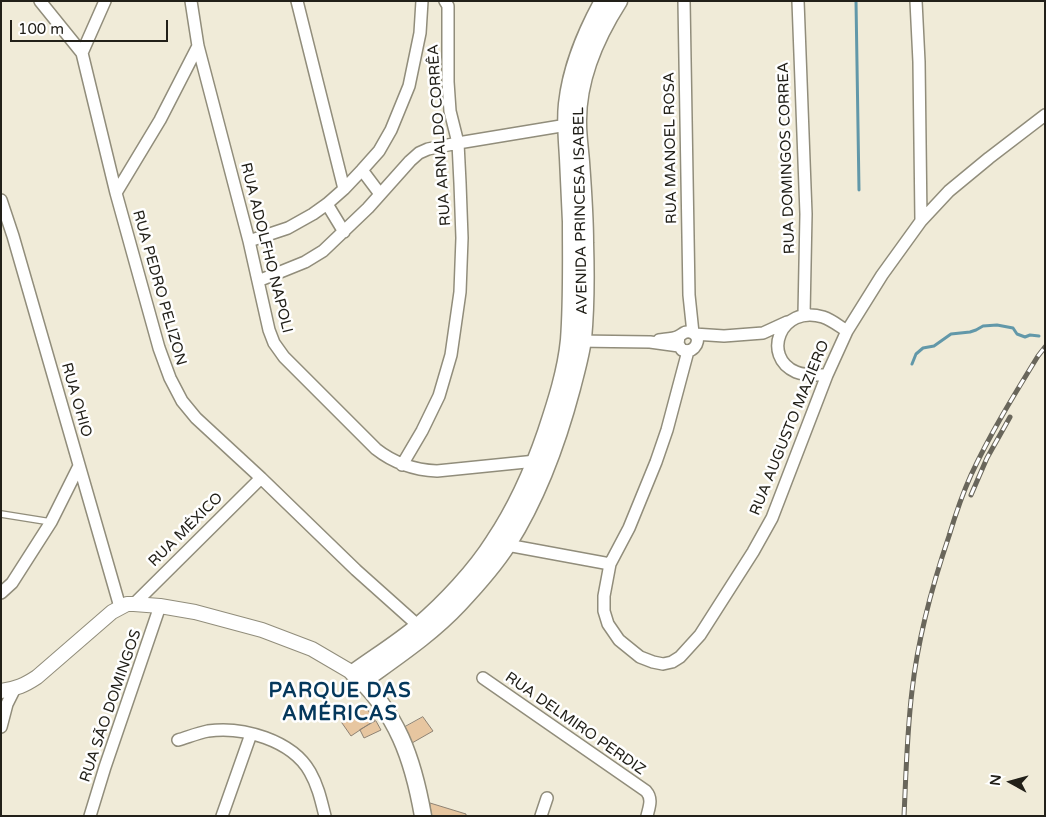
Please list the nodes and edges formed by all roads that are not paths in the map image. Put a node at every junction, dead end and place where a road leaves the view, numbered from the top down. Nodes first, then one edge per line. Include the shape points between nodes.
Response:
1 (40, 1) edge
2 (94, 1) edge
3 (105, 1) edge
4 (191, 1) edge
5 (297, 1) edge
6 (422, 1) edge
7 (603, 1) edge
8 (619, 1) edge
9 (684, 1) edge
10 (798, 1) edge
11 (916, 1) edge
12 (449, 3) edge
13 (100, 13) junction
14 (198, 46) junction
15 (82, 53) junction
16 (1045, 116) edge
17 (572, 124) junction
18 (458, 143) junction
19 (362, 170) junction
20 (344, 189) junction
21 (116, 193) junction
22 (380, 194) junction
23 (1, 200) edge
24 (327, 204) junction
25 (920, 221) junction
26 (344, 232) junction
27 (249, 241) junction
28 (258, 281) junction
29 (804, 315) junction
30 (789, 321) junction
31 (847, 331) junction
32 (762, 333) junction
33 (576, 341) junction
34 (686, 341) junction
35 (778, 350) junction
36 (827, 375) junction
37 (536, 461) junction
38 (402, 465) junction
39 (79, 466) junction
40 (262, 478) junction
41 (1, 514) edge
42 (51, 522) junction
43 (507, 545) junction
44 (610, 564) junction
45 (1, 593) edge
46 (134, 604) junction
47 (160, 606) junction
48 (116, 610) junction
49 (422, 630) junction
50 (358, 677) junction
51 (483, 678) dead end
52 (8, 691) edge
53 (1, 727) edge
54 (251, 734) junction
55 (178, 740) dead end
56 (547, 798) dead end
57 (90, 816) edge
58 (222, 816) edge
59 (325, 816) edge
60 (423, 816) edge
61 (542, 816) edge
62 (646, 816) edge

1 - 15 street
2 - 13 street
3 - 13 street
4 - 14 street, RUA ADOLFHO NAPOLI
5 - 20 street
6 - 19 street via 420,34 408,86 391,130 379,151
7 - 17 main road, AVENIDA PRINCESA ISABEL via 578,53 567,105
8 - 17 main road, AVENIDA PRINCESA ISABEL via 594,45
9 - 34 street, RUA MANOEL ROSA via 689,295
10 - 29 street, RUA DOMINGOS CORREA via 806,214
11 - 25 street
12 - 18 street, RUA ARNALDO CORRÊA via 448,82 450,111
13 - 15 street
14 - 21 street via 160,120
14 - 27 street, RUA ADOLFHO NAPOLI
15 - 21 street, RUA PEDRO PELIZON
16 - 25 street, RUA AUGUSTO MAZIERO via 949,191
17 - 18 street
17 - 33 main road, AVENIDA PRINCESA ISABEL via 585,242 585,303
18 - 22 street via 419,154
18 - 38 street, RUA ARNALDO CORRÊA via 462,238 460,292 451,355 439,396
19 - 20 street
19 - 22 street
20 - 24 street
21 - 40 street, RUA PEDRO PELIZON via 170,378 196,418
22 - 26 street
23 - 39 street, RUA OHIO
24 - 26 street
24 - 27 street via 288,228
25 - 31 street, RUA AUGUSTO MAZIERO
26 - 28 street via 305,262
27 - 28 street, RUA ADOLFHO NAPOLI
28 - 38 street, RUA ADOLFHO NAPOLI via 269,330 284,357 376,450
29 - 30 street
29 - 31 street via 822,316
30 - 32 street
30 - 35 street via 778,339
31 - 36 street, RUA AUGUSTO MAZIERO
32 - 34 street
32 - 35 street via 772,338
33 - 34 street
33 - 37 main road, AVENIDA PRINCESA ISABEL
33 - 43 main road, AVENIDA PRINCESA ISABEL via 576,372 565,416 548,462
34 - 44 street, RUA MANOEL ROSA via 667,430 629,528
35 - 36 street via 782,360 796,373
36 - 44 street, RUA AUGUSTO MAZIERO via 772,518 700,635 680,657 663,664 653,662 619,640 604,611
37 - 38 street, RUA ADOLFHO NAPOLI via 437,471
37 - 49 main road, AVENIDA PRINCESA ISABEL via 494,542
39 - 42 street
39 - 48 street, RUA OHIO
40 - 46 street, RUA MÉXICO
40 - 49 street, RUA PEDRO PELIZON
41 - 42 lane
42 - 45 street via 12,583
43 - 44 street
43 - 49 main road, AVENIDA PRINCESA ISABEL via 458,605
46 - 47 street
46 - 48 street
47 - 50 street via 195,612 280,636 312,649
47 - 57 street, RUA SÃO DOMINGOS
48 - 52 street via 37,677
49 - 50 main road, AVENIDA PRINCESA ISABEL
50 - 60 main road via 386,710 403,741 414,772
51 - 62 street, RUA DELMIRO PERDIZ via 646,792 650,804
52 - 53 street
54 - 55 street via 206,731
54 - 58 street
54 - 59 street via 277,742 309,770
56 - 61 street

